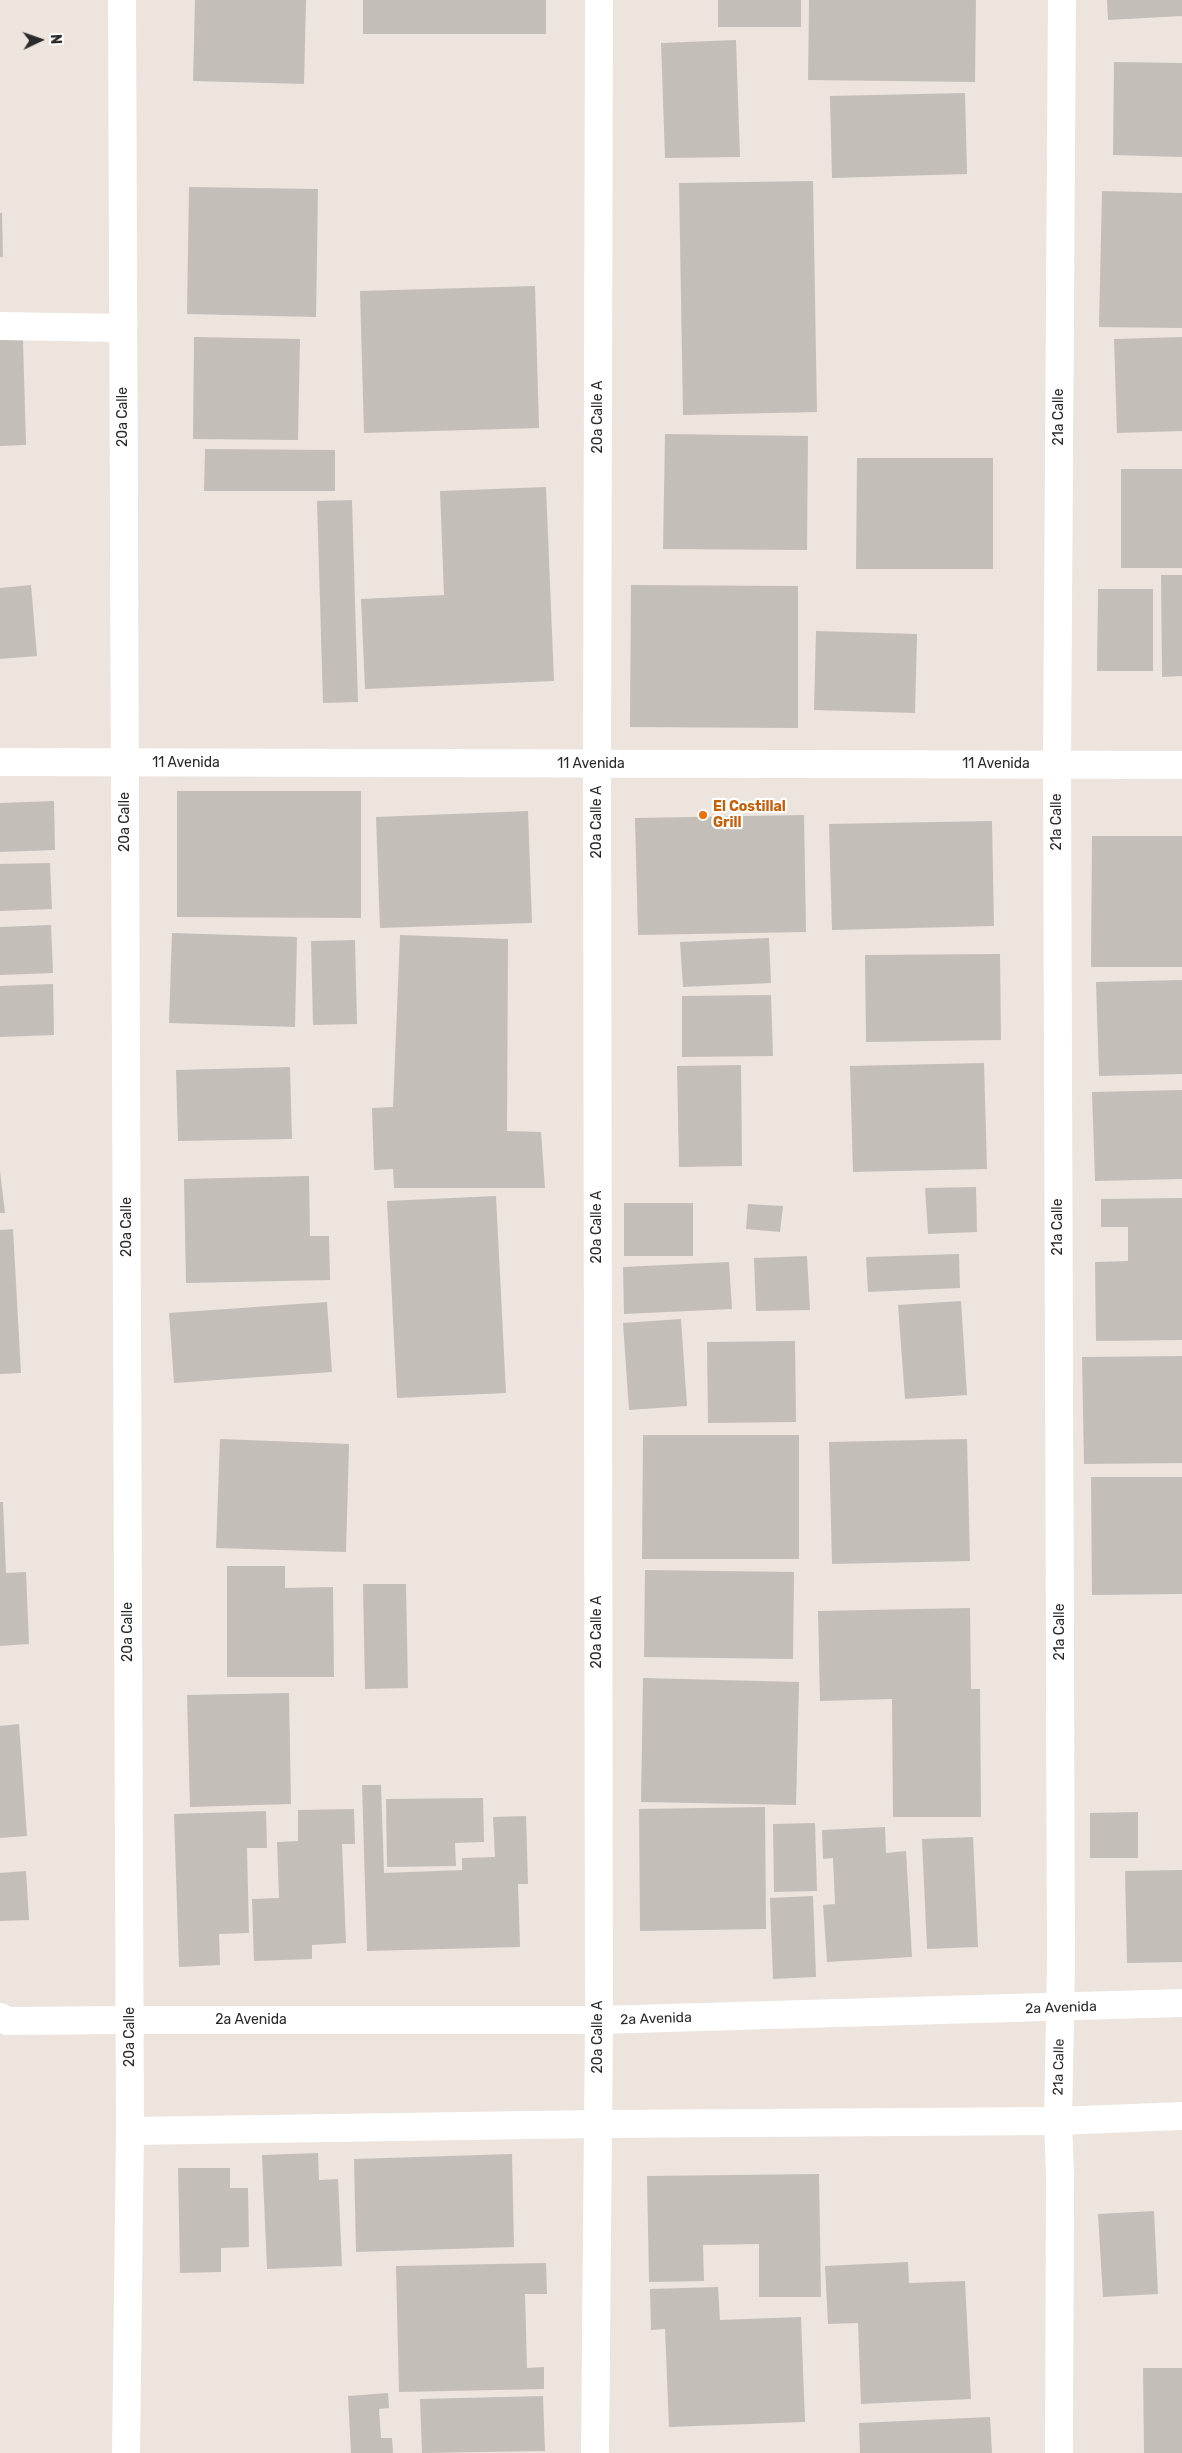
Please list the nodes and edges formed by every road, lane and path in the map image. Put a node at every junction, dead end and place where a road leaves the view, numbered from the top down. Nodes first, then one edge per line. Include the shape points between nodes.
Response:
1 (122, 0) edge
2 (599, 0) edge
3 (1062, 0) edge
4 (0, 326) edge
5 (123, 328) junction
6 (0, 762) edge
7 (125, 763) junction
8 (597, 764) junction
9 (1057, 764) junction
10 (1182, 765) edge
11 (1182, 2003) edge
12 (1060, 2008) junction
13 (0, 2017) edge
14 (130, 2020) junction
15 (599, 2020) junction
16 (1182, 2116) edge
17 (1058, 2121) junction
18 (598, 2124) junction
19 (130, 2131) junction
20 (126, 2453) edge
21 (595, 2453) edge
22 (1060, 2453) edge

1 - 5 street, 20a Calle
2 - 8 street, 20a Calle A
3 - 9 street, 21a Calle
4 - 5 street
5 - 7 street, 20a Calle
6 - 7 street, 11 Avenida
7 - 8 street, 11 Avenida
7 - 14 street, 20a Calle
8 - 9 street, 11 Avenida
8 - 15 street, 20a Calle A
9 - 10 street, 11 Avenida
9 - 12 street, 21a Calle
11 - 12 street, 2a Avenida
12 - 15 street, 2a Avenida
12 - 17 street, 21a Calle
13 - 14 street, 2a Avenida via 7,2021
14 - 15 street, 2a Avenida
14 - 19 street, 20a Calle
15 - 18 street, 20a Calle A
16 - 17 street
17 - 18 street
17 - 22 street, 21a Calle
18 - 19 street
18 - 21 street, 20a Calle A
19 - 20 street, 20a Calle

